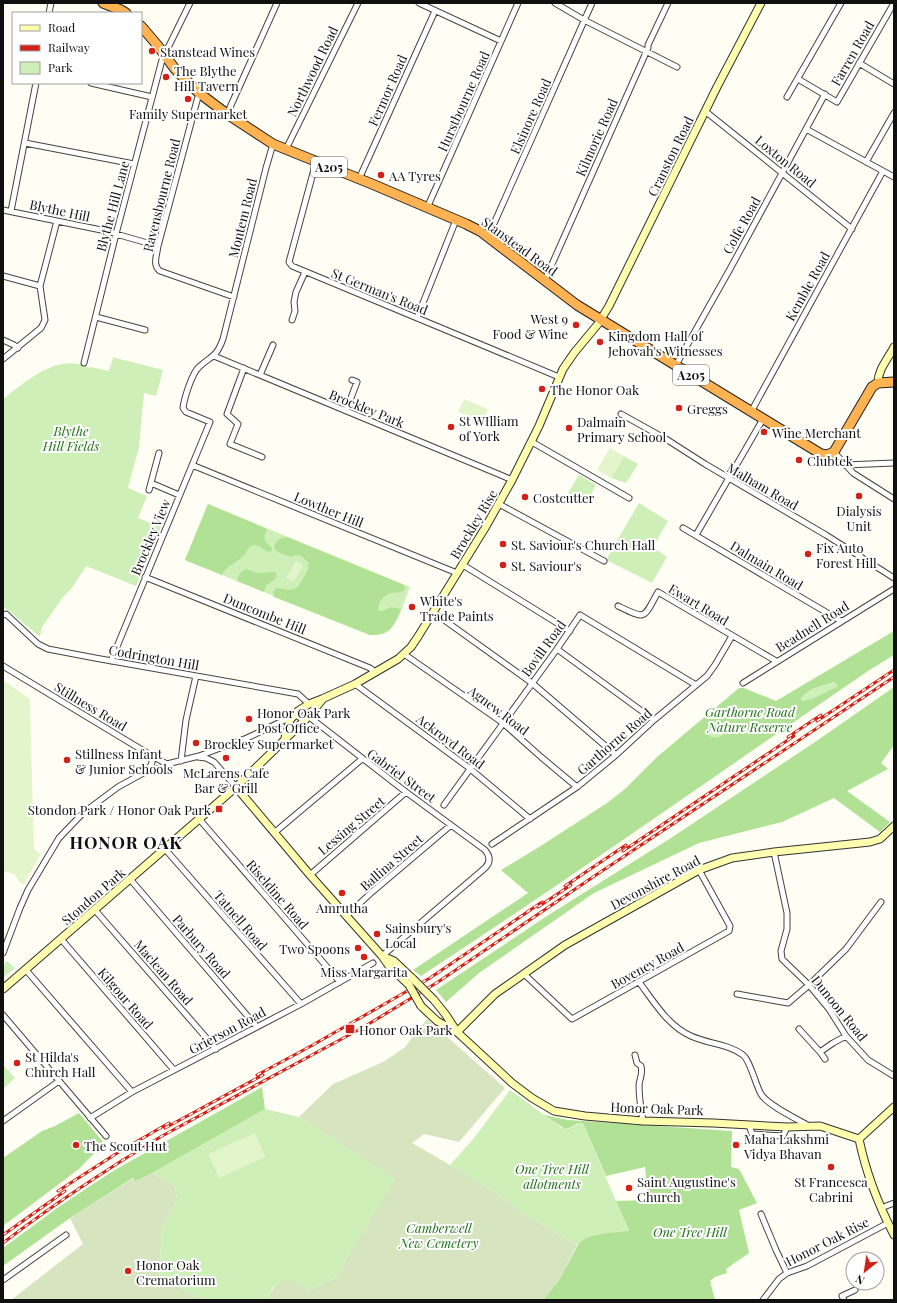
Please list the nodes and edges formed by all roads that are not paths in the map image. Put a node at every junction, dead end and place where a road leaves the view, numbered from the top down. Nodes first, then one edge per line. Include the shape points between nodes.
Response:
1 (103, 3) edge
2 (190, 3) edge
3 (277, 3) edge
4 (358, 3) edge
5 (419, 3) edge
6 (518, 3) edge
7 (555, 3) edge
8 (592, 3) edge
9 (668, 3) edge
10 (761, 3) edge
11 (841, 3) edge
12 (894, 3) edge
13 (124, 8) edge
14 (435, 11) junction
15 (584, 20) junction
16 (142, 27) edge
17 (501, 41) junction
18 (646, 51) junction
19 (164, 54) junction
20 (859, 63) junction
21 (677, 67) dead end
22 (798, 79) junction
23 (36, 84) edge
24 (96, 84) edge
25 (894, 84) edge
26 (199, 93) junction
27 (825, 94) junction
28 (152, 96) junction
29 (787, 97) dead end
30 (706, 111) junction
31 (894, 113) edge
32 (227, 114) junction
33 (806, 129) junction
34 (25, 143) junction
35 (273, 144) junction
36 (286, 149) junction
37 (316, 162) junction
38 (866, 162) junction
39 (134, 164) junction
40 (883, 171) junction
41 (783, 172) junction
42 (894, 177) edge
43 (359, 179) junction
44 (427, 208) junction
45 (3, 210) edge
46 (11, 211) junction
47 (456, 220) junction
48 (57, 221) junction
49 (852, 229) junction
50 (116, 234) junction
51 (488, 237) junction
52 (158, 246) junction
53 (305, 272) junction
54 (3, 276) edge
55 (545, 280) junction
56 (40, 286) junction
57 (234, 297) junction
58 (96, 317) junction
59 (417, 318) junction
60 (292, 320) dead end
61 (600, 320) junction
62 (145, 330) dead end
63 (3, 340) edge
64 (273, 345) dead end
65 (894, 347) edge
66 (18, 348) junction
67 (214, 356) junction
68 (3, 359) edge
69 (84, 363) dead end
70 (676, 366) junction
71 (244, 368) junction
72 (260, 375) junction
73 (560, 377) junction
74 (352, 380) dead end
75 (894, 382) edge
76 (878, 383) junction
77 (346, 411) junction
78 (751, 412) junction
79 (621, 414) dead end
80 (763, 419) junction
81 (532, 442) junction
82 (159, 453) dead end
83 (830, 454) junction
84 (262, 457) dead end
85 (894, 463) edge
86 (192, 465) junction
87 (845, 465) junction
88 (728, 478) junction
89 (512, 480) junction
90 (151, 483) junction
91 (149, 490) dead end
92 (179, 495) junction
93 (629, 498) dead end
94 (894, 499) edge
95 (500, 504) junction
96 (683, 528) dead end
97 (696, 535) junction
98 (604, 561) dead end
99 (463, 565) junction
100 (457, 573) junction
101 (145, 576) junction
102 (894, 578) edge
103 (894, 589) edge
104 (618, 606) dead end
105 (433, 612) junction
106 (3, 614) edge
107 (841, 621) junction
108 (570, 631) junction
109 (732, 636) junction
110 (557, 649) junction
111 (404, 654) junction
112 (111, 661) junction
113 (776, 661) junction
114 (3, 666) edge
115 (375, 672) junction
116 (196, 676) junction
117 (532, 683) junction
118 (743, 683) dead end
119 (355, 684) junction
120 (696, 685) junction
121 (322, 700) junction
122 (310, 704) junction
123 (293, 716) junction
124 (308, 716) junction
125 (654, 720) junction
126 (302, 722) junction
127 (503, 724) junction
128 (293, 726) junction
129 (220, 749) junction
130 (616, 755) junction
131 (152, 756) junction
132 (193, 757) junction
133 (362, 759) junction
134 (181, 761) junction
135 (214, 762) junction
136 (167, 764) junction
137 (470, 769) junction
138 (147, 772) junction
139 (236, 787) junction
140 (577, 787) junction
141 (406, 792) junction
142 (444, 805) dead end
143 (530, 819) junction
144 (200, 820) junction
145 (451, 825) junction
146 (894, 826) edge
147 (274, 832) junction
148 (492, 844) dead end
149 (165, 849) junction
150 (774, 852) junction
151 (698, 870) junction
152 (310, 875) junction
153 (130, 879) junction
154 (881, 902) dead end
155 (95, 910) junction
156 (346, 916) junction
157 (61, 939) junction
158 (3, 953) edge
159 (382, 956) junction
160 (373, 963) dead end
161 (26, 970) junction
162 (524, 974) junction
163 (340, 982) junction
164 (411, 982) junction
165 (639, 982) junction
166 (809, 985) junction
167 (3, 988) edge
168 (738, 994) dead end
169 (301, 1004) junction
170 (3, 1016) edge
171 (257, 1027) junction
172 (799, 1029) dead end
173 (457, 1032) junction
174 (846, 1036) junction
175 (216, 1049) junction
176 (820, 1052) junction
177 (635, 1055) dead end
178 (825, 1059) dead end
179 (174, 1070) junction
180 (894, 1076) edge
181 (59, 1081) junction
182 (132, 1092) junction
183 (893, 1110) edge
184 (4, 1118) edge
185 (90, 1118) junction
186 (643, 1121) junction
187 (810, 1126) junction
188 (106, 1136) dead end
189 (859, 1139) junction
190 (894, 1203) edge
191 (880, 1208) junction
192 (761, 1214) dead end
193 (888, 1223) junction
194 (66, 1235) dead end
195 (894, 1235) edge
196 (787, 1273) junction
197 (3, 1280) edge
198 (852, 1291) edge
199 (763, 1300) edge
200 (844, 1300) edge

1 - 13 highway
2 - 19 street, Blythe Hill Lane
3 - 32 street
4 - 36 street, Northwood Road
5 - 14 street
6 - 17 street, Hurstbourne Road
7 - 15 street
8 - 15 street, Elsinore Road
9 - 18 street, Kilmorie Road
10 - 30 main road, Cranston Road
11 - 22 street
12 - 20 street, Farren Road
14 - 17 street
14 - 43 street, Fermor Road
15 - 18 street
15 - 51 street, Elsinore Road
16 - 19 highway, Stanstead Road / A205
17 - 44 street, Hurstbourne Road
18 - 21 street
18 - 55 street, Kilmorie Road
19 - 26 highway, Stanstead Road / A205
19 - 28 street, Blythe Hill Lane
20 - 25 street
20 - 27 street, Farren Road via 838,102
22 - 27 street
22 - 29 street
23 - 34 street
24 - 28 street
26 - 32 highway, Stanstead Road / A205
26 - 52 street, Ravensbourne Road
27 - 33 street, Colfe Road
28 - 39 street, Blythe Hill Lane
30 - 41 street, Loxton Road
30 - 61 main road, Cranston Road
31 - 38 street
32 - 35 highway, Stanstead Road / A205
33 - 38 street
33 - 41 street, Colfe Road
34 - 39 street
34 - 46 street
35 - 36 highway, Stanstead Road / A205
35 - 57 street, Montem Road
36 - 37 highway, Stanstead Road / A205
37 - 43 highway, Stanstead Road / A205
37 - 53 street, St German's Road via 289,262
38 - 40 street
39 - 50 street, Blythe Hill Lane
40 - 42 street
40 - 49 street, Kemble Road
41 - 49 street, Loxton Road
41 - 70 street, Colfe Road
43 - 44 highway, Stanstead Road / A205
44 - 47 highway, Stanstead Road / A205
45 - 46 street, Blythe Hill
46 - 48 street, Blythe Hill
47 - 51 highway, Stanstead Road / A205
47 - 59 street
48 - 50 street, Blythe Hill
48 - 56 street
49 - 78 street, Kemble Road
50 - 52 street, Blythe Hill
50 - 58 street, Blythe Hill Lane
51 - 55 highway, Stanstead Road / A205
52 - 57 street, Ravensbourne Road via 155,264 160,271
53 - 59 street, St German's Road
53 - 60 street via 296,292
54 - 56 street
55 - 61 highway, Stanstead Road / A205
56 - 66 street via 45,320 41,328
57 - 67 street, Montem Road via 223,339
58 - 62 street
58 - 69 street, Blythe Hill Lane
59 - 73 street, St German's Road
61 - 70 highway, Stanstead Road / A205
61 - 73 main road, Brockley Rise via 568,361
63 - 66 street
64 - 72 street
65 - 76 main road via 880,371
66 - 68 street
67 - 71 street, Brockley Park
67 - 86 street, Brockley View via 198,367 184,402 183,408 186,412 210,422
70 - 78 highway, Stanstead Road / A205
71 - 72 street, Brockley Park
71 - 84 street via 226,414 238,424 230,444
72 - 77 street, Brockley Park
73 - 81 main road, Brockley Rise
74 - 77 street via 357,382
75 - 76 highway
76 - 83 highway via 867,394
77 - 89 street, Brockley Park
78 - 80 highway, Stanstead Road / A205
79 - 88 street, Malham Road
80 - 83 highway, Stanstead Road / A205 via 821,454
80 - 88 street
81 - 89 main road, Brockley Rise
81 - 93 street
82 - 90 street
83 - 87 street, Stanstead Road
85 - 87 street
86 - 92 street, Brockley View
86 - 100 street, Lowther Hill
87 - 94 street, Stanstead Road via 853,473
88 - 97 street
88 - 102 street, Malham Road
89 - 95 main road, Brockley Rise
90 - 91 street
90 - 92 street
92 - 101 street, Brockley View
95 - 98 street
95 - 99 main road, Brockley Rise
96 - 97 street, Dalmain Road
97 - 107 street, Dalmain Road
99 - 100 main road, Brockley Rise
99 - 108 street
100 - 105 main road, Brockley Rise
101 - 112 street, Brockley View
101 - 115 street, Duncombe Hill
103 - 107 street, Beadnell Road
104 - 109 street, Ewart Road via 637,616 643,616 658,592
105 - 111 main road, Brockley Rise
105 - 117 street
106 - 112 street, Codrington Hill via 44,647
107 - 113 street, Beadnell Road
108 - 110 street, Bovill Road
108 - 120 street, Bovill Road via 580,615
109 - 113 street, Ewart Road
109 - 120 street, Garthorne Road via 707,676
110 - 117 street, Bovill Road
110 - 125 street
111 - 115 main road, Brockley Rise
111 - 127 street, Agnew Road
112 - 116 street, Codrington Hill
113 - 118 street, Beadnell Road
114 - 131 street, Stillness Road
115 - 119 main road, Brockley Rise
116 - 122 street, Codrington Hill via 298,694
116 - 134 street via 186,720
117 - 127 street, Bovill Road
117 - 130 street
119 - 121 main road, Brockley Rise
119 - 137 street, Ackroyd Road
120 - 125 street, Garthorne Road
121 - 122 main road
121 - 124 main road, Stondon Park
122 - 123 main road
123 - 126 street via 298,716
123 - 128 main road, Stondon Park
123 - 129 street via 256,735
124 - 126 main road, Stondon Park
124 - 133 street, Gabriel Street
125 - 130 street, Garthorne Road
126 - 128 main road, Stondon Park
127 - 137 street, Bovill Road
127 - 140 street, Agnew Road
128 - 139 main road, Stondon Park via 285,738
129 - 132 street
129 - 135 street via 214,756
130 - 140 street, Garthorne Road
131 - 136 street, Stillness Road
131 - 138 street via 152,766
132 - 134 street
132 - 135 street via 206,758
133 - 141 street, Gabriel Street
133 - 147 street
134 - 136 street
135 - 139 street
136 - 138 street
137 - 142 street, Bovill Road
137 - 143 street, Ackroyd Road
138 - 158 street via 118,787 83,813 59,838 28,890
139 - 144 main road, Stondon Park
139 - 147 main road, Honor Oak Park
140 - 143 street, Garthorne Road
141 - 145 street, Gabriel Street
141 - 152 street, Lessing Street
143 - 148 street, Garthorne Road
144 - 149 main road, Stondon Park
144 - 163 street, Riseldine Road
145 - 156 street, Ballina Street
145 - 159 street, Gabriel Street via 488,853 489,859 485,868
146 - 150 main road, Devonshire Road via 880,839 870,842
147 - 152 main road, Honor Oak Park
149 - 153 main road, Stondon Park
149 - 169 street, Tatnell Road
150 - 151 main road, Devonshire Road via 732,858
150 - 166 street, Dunoon Road via 787,913 787,929 781,954
151 - 162 main road, Devonshire Road via 565,945
151 - 165 street, Boveney Road via 730,926 729,931
152 - 156 main road, Honor Oak Park
153 - 155 main road, Stondon Park
153 - 171 street, Parbury Road
154 - 166 street via 846,949
155 - 157 main road, Stondon Park
155 - 175 street, Maclean Road
156 - 159 main road, Honor Oak Park
157 - 161 main road, Stondon Park
157 - 179 street, Kilgour Road
159 - 164 main road, Honor Oak Park via 389,966
160 - 163 street, Grierson Road
161 - 167 main road, Stondon Park
161 - 182 street
162 - 165 street, Boveney Road via 572,1020
162 - 173 main road, Devonshire Road via 495,994
163 - 169 street, Grierson Road
164 - 173 main road, Honor Oak Park, bridge via 434,1000
164 - 173 main road, Honor Oak Park, bridge via 421,1006 437,1021
165 - 187 street via 675,1026 691,1036 745,1056 761,1095 768,1102
166 - 168 street via 788,1003
166 - 174 street, Dunoon Road via 829,1009
169 - 171 street, Grierson Road
170 - 181 street
171 - 175 street, Grierson Road
172 - 176 street
173 - 186 main road, Honor Oak Park via 512,1083 554,1111
174 - 176 street
174 - 180 street, Dunoon Road via 868,1060
175 - 179 street, Grierson Road
176 - 178 street
177 - 186 street via 636,1064 641,1066 643,1072 639,1083
179 - 182 street, Grierson Road
181 - 184 street
181 - 185 street
182 - 185 street, Grierson Road
183 - 189 main road
185 - 188 street
186 - 187 main road, Honor Oak Park
187 - 189 main road, Honor Oak Park via 820,1126
189 - 191 main road via 862,1156
190 - 191 street
191 - 193 main road
192 - 196 street
193 - 195 main road
193 - 196 street, Honor Oak Rise via 807,1266
194 - 197 street
196 - 199 street, Honor Oak Rise
198 - 200 street via 842,1296

